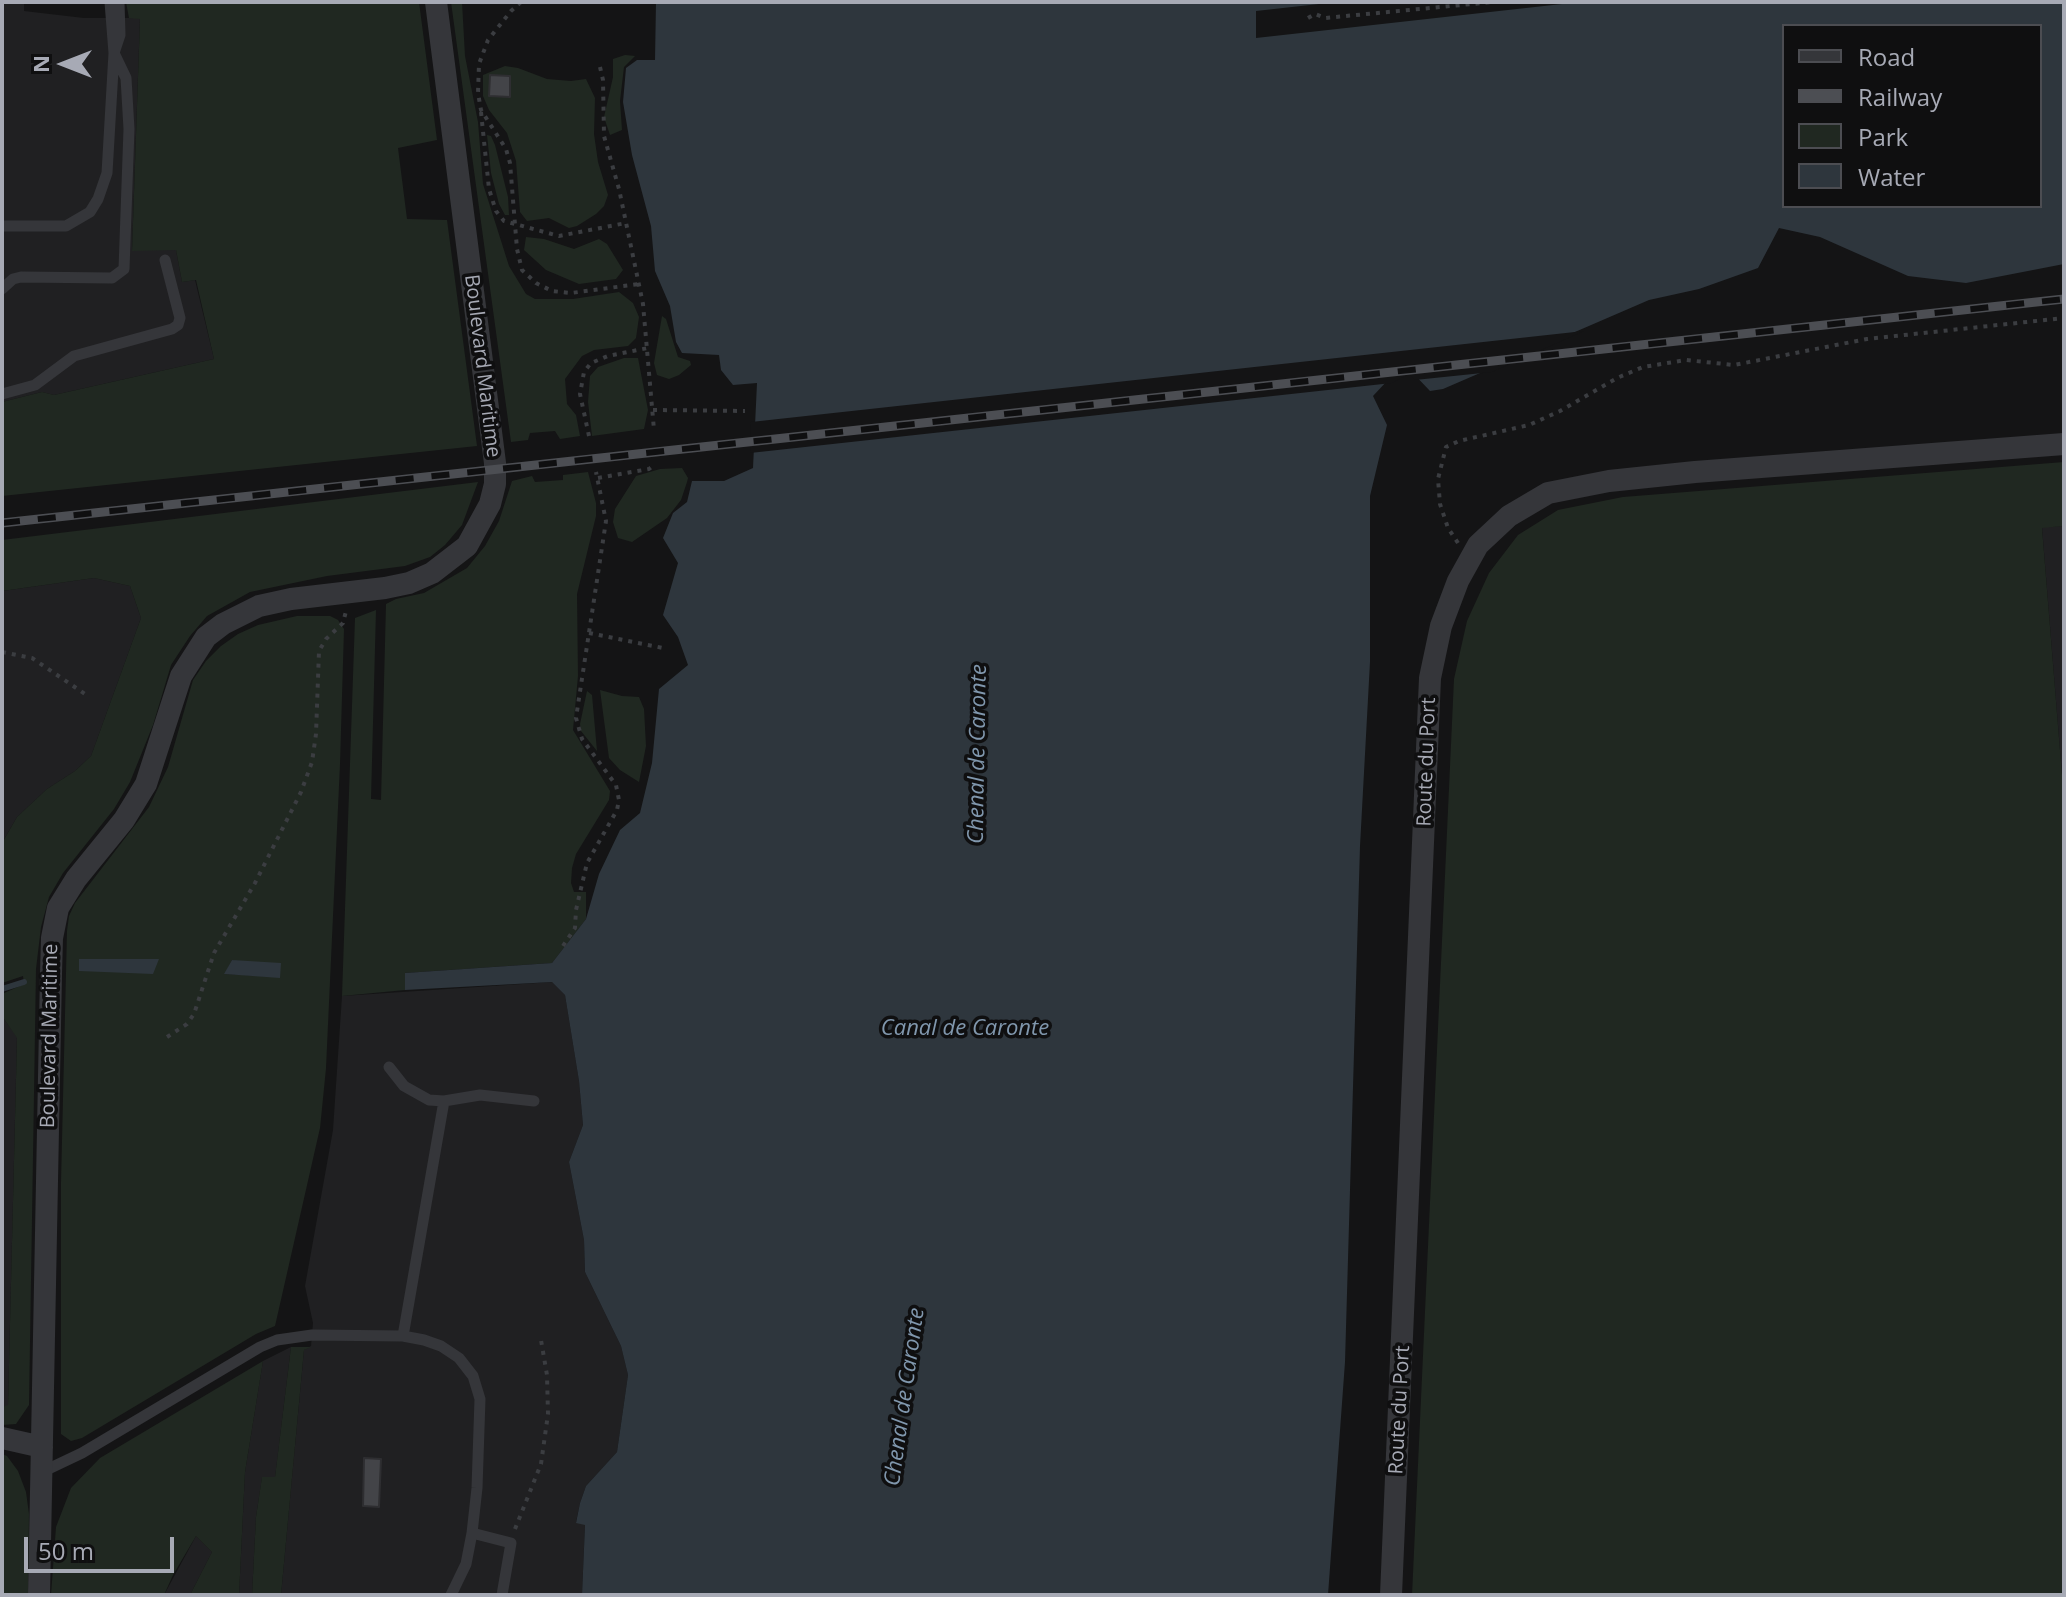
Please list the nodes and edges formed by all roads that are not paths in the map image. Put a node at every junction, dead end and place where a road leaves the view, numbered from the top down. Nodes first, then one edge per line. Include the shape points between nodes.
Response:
1 (110, 2) edge
2 (119, 2) edge
3 (436, 2) edge
4 (114, 53) junction
5 (108, 152) junction
6 (128, 153) junction
7 (2, 226) edge
8 (165, 260) dead end
9 (3, 286) edge
10 (2, 394) edge
11 (2064, 444) edge
12 (389, 1067) dead end
13 (444, 1101) junction
14 (534, 1101) dead end
15 (403, 1336) junction
16 (2, 1438) edge
17 (42, 1447) junction
18 (42, 1472) junction
19 (472, 1533) junction
20 (39, 1595) edge
21 (451, 1595) edge
22 (502, 1595) edge
23 (1391, 1595) edge

1 - 4 lane
2 - 4 lane via 120,35
3 - 17 street, Boulevard Maritime via 494,450 490,504 467,546 432,573 409,583 259,606 206,637 181,676 146,784 58,908 52,950
4 - 5 lane
4 - 6 lane via 126,78
5 - 6 lane
5 - 7 lane via 103,187 79,221 53,228
6 - 9 lane via 124,269 119,275 21,277
8 - 10 lane via 178,325 74,356 35,385
11 - 23 street, Route du Port via 1609,481 1548,493 1509,516 1478,545 1441,626 1430,678
12 - 13 lane via 416,1094
13 - 14 lane via 480,1095
13 - 15 lane
15 - 18 lane via 312,1335 269,1343
15 - 19 lane via 441,1346 473,1376 480,1399
16 - 17 street
17 - 18 street, Boulevard Maritime
18 - 20 street, Boulevard Maritime
19 - 21 lane via 466,1564
19 - 22 lane via 511,1543

